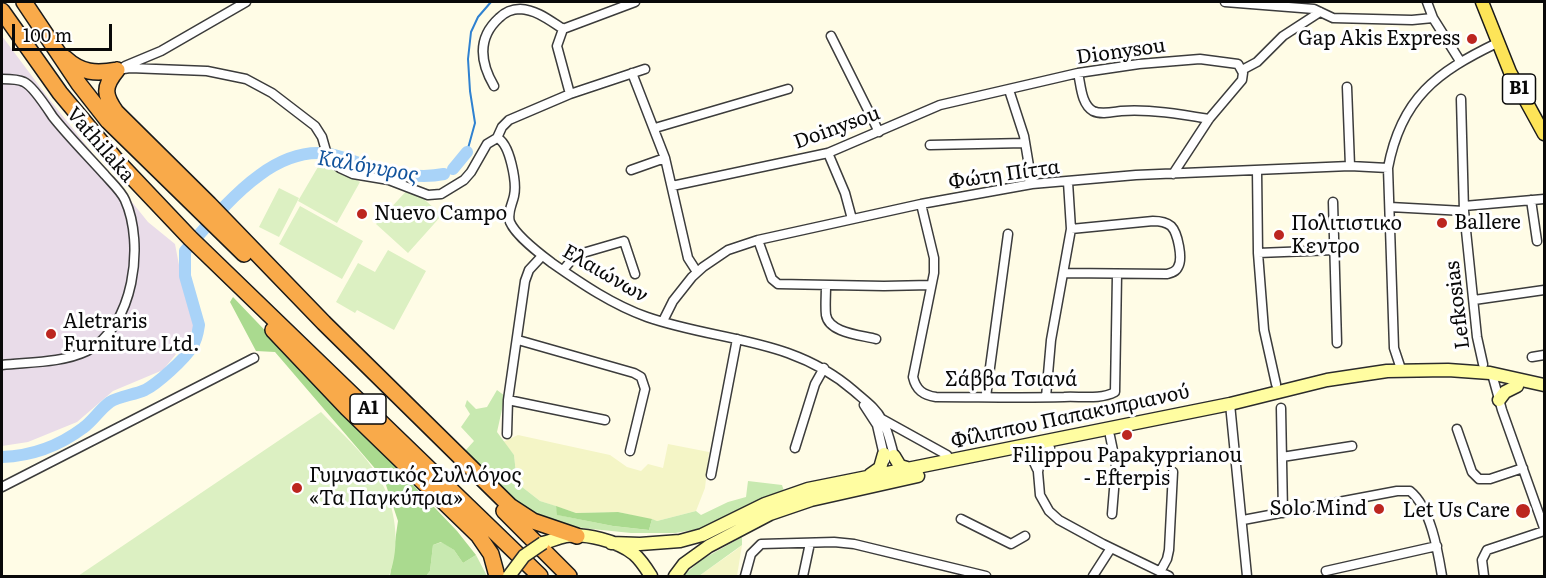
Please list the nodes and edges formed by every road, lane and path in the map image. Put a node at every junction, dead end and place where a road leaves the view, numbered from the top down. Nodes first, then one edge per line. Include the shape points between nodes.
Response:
1 (24, 2) edge
2 (635, 2) edge
3 (1225, 2) edge
4 (1427, 2) edge
5 (1482, 2) edge
6 (240, 3) edge
7 (2, 11) edge
8 (1320, 12) junction
9 (1433, 18) junction
10 (563, 28) junction
11 (831, 36) dead end
12 (1497, 43) junction
13 (54, 48) junction
14 (1460, 61) junction
15 (1240, 67) junction
16 (645, 69) dead end
17 (117, 70) junction
18 (632, 73) junction
19 (1078, 73) junction
20 (2, 79) edge
21 (494, 86) dead end
22 (1347, 87) dead end
23 (788, 89) dead end
24 (1009, 90) junction
25 (570, 94) junction
26 (1461, 99) dead end
27 (1209, 119) junction
28 (655, 128) junction
29 (879, 132) junction
30 (1545, 134) edge
31 (497, 138) junction
32 (1025, 143) junction
33 (930, 145) dead end
34 (828, 153) junction
35 (665, 158) junction
36 (1350, 166) junction
37 (1388, 168) junction
38 (631, 170) dead end
39 (1257, 170) junction
40 (1173, 174) junction
41 (1068, 182) junction
42 (1032, 184) junction
43 (672, 186) junction
44 (1545, 199) edge
45 (1531, 200) junction
46 (1334, 202) dead end
47 (921, 204) junction
48 (1390, 207) junction
49 (1464, 208) junction
50 (208, 211) junction
51 (852, 219) junction
52 (1071, 229) junction
53 (1008, 234) dead end
54 (758, 240) junction
55 (1537, 241) dead end
56 (1335, 249) junction
57 (1258, 253) junction
58 (542, 256) junction
59 (247, 257) junction
60 (563, 270) junction
61 (697, 272) junction
62 (1064, 273) junction
63 (635, 274) dead end
64 (1118, 275) junction
65 (226, 276) junction
66 (932, 285) junction
67 (826, 286) junction
68 (1545, 290) edge
69 (1474, 300) junction
70 (663, 321) junction
71 (324, 323) junction
72 (737, 339) junction
73 (876, 339) dead end
74 (518, 340) junction
75 (1337, 343) dead end
76 (1394, 348) junction
77 (1545, 355) edge
78 (1533, 357) dead end
79 (254, 358) dead end
80 (2, 365) edge
81 (824, 368) junction
82 (1401, 369) junction
83 (1387, 371) junction
84 (1488, 375) junction
85 (1276, 384) dead end
86 (1545, 385) edge
87 (849, 386) junction
88 (1517, 386) junction
89 (1545, 392) edge
90 (986, 397) junction
91 (1046, 397) junction
92 (508, 400) junction
93 (1501, 405) junction
94 (1231, 408) junction
95 (1281, 408) dead end
96 (881, 418) junction
97 (605, 420) dead end
98 (1457, 429) dead end
99 (507, 434) dead end
100 (1110, 436) junction
101 (1352, 446) dead end
102 (795, 448) dead end
103 (1050, 448) junction
104 (630, 451) dead end
105 (1022, 454) junction
106 (889, 455) junction
107 (947, 455) dead end
108 (1282, 457) junction
109 (1523, 468) junction
110 (1173, 471) dead end
111 (1038, 472) junction
112 (711, 475) dead end
113 (897, 475) junction
114 (867, 477) junction
115 (2, 488) edge
116 (1283, 513) junction
117 (1112, 514) dead end
118 (961, 519) dead end
119 (1243, 520) junction
120 (1545, 529) edge
121 (577, 536) junction
122 (1025, 536) dead end
123 (611, 543) junction
124 (810, 543) junction
125 (1437, 546) junction
126 (1112, 548) junction
127 (1326, 571) dead end
128 (1160, 572) junction
129 (496, 576) edge
130 (509, 576) edge
131 (540, 576) edge
132 (570, 576) edge
133 (651, 576) edge
134 (675, 576) edge
135 (746, 576) edge
136 (803, 576) edge
137 (986, 576) edge
138 (1094, 576) edge
139 (1169, 576) edge
140 (1247, 576) edge
141 (1442, 576) edge
142 (1484, 576) edge

1 - 13 highway, A1
2 - 10 street
3 - 8 street via 1302,7
4 - 9 street
5 - 12 main road, B1
6 - 17 street via 161,51
7 - 65 highway, A1 via 60,93 116,160
8 - 9 street via 1333,18
8 - 15 street via 1283,36 1257,62
9 - 14 street
10 - 21 street via 528,10 515,9 504,14 491,26 483,45 484,68
10 - 25 street via 557,45
11 - 29 street
12 - 14 street
12 - 30 main road, B1
13 - 17 highway via 87,72
13 - 50 highway, A1 via 108,121
14 - 37 street via 1429,85 1414,103 1396,136
15 - 19 street, Dionysou via 1200,59
15 - 27 street via 1240,84
16 - 18 street
17 - 31 street via 200,70 246,79 272,93 315,126 334,165 346,172 389,180 428,195 437,195 464,180 487,144
17 - 50 highway via 106,89 107,99
18 - 25 street
18 - 28 street
19 - 24 street, Dionysou
19 - 27 street via 1083,98 1094,111 1158,112
20 - 80 street, Vathilaka via 25,82 124,197 134,239 128,300 118,322 103,340 66,358
22 - 36 street
23 - 28 street
24 - 29 street, Doinysou via 940,105
24 - 32 street
25 - 31 street via 509,120
26 - 49 street, Lefkosias
27 - 40 street
28 - 35 street
29 - 34 street, Doinysou
31 - 58 street, Ελαιώνων via 509,154 515,185 509,219
32 - 33 street
32 - 42 street
34 - 43 street, Doinysou
34 - 51 street
35 - 38 street
35 - 43 street
36 - 37 street, Φώτη Πίττα
36 - 39 street, Φώτη Πίττα
37 - 48 street
39 - 40 street, Φώτη Πίττα
39 - 57 street
40 - 41 street, Φώτη Πίττα
41 - 42 street, Φώτη Πίττα
41 - 52 street
42 - 47 street, Φώτη Πίττα
43 - 61 street via 688,258
44 - 45 street
45 - 49 street
45 - 55 street
46 - 56 street
47 - 51 street, Φώτη Πίττα
47 - 66 street, Σάββα Τσιανά via 934,258
48 - 49 street
48 - 76 street
49 - 69 street, Lefkosias
50 - 59 highway, A1
50 - 71 highway via 236,231
51 - 54 street, Φώτη Πίττα
52 - 62 street
52 - 64 street via 1153,221 1167,223 1174,229 1180,264 1173,273
53 - 90 street
54 - 61 street, Φώτη Πίττα via 728,250
54 - 67 street via 774,283
56 - 57 street
56 - 75 street
57 - 85 street via 1264,330
58 - 60 street, Ελαιώνων
58 - 74 street via 525,281
59 - 71 highway
59 - 132 highway, A1
60 - 63 street via 576,255 624,241
60 - 70 street, Ελαιώνων via 622,306
61 - 70 street, Φώτη Πίττα via 673,300
62 - 64 street
62 - 91 street via 1051,340
64 - 91 street, Σάββα Τσιανά via 1115,392 1102,396
65 - 129 highway via 347,408 478,535 491,554
65 - 131 highway, A1
66 - 67 street
66 - 90 street, Σάββα Τσιανά via 914,374 916,387 931,396
67 - 73 street via 830,325
68 - 69 street
69 - 84 street, Lefkosias via 1477,337
70 - 72 street, Ελαιώνων
71 - 121 highway via 510,506 533,521
72 - 81 street, Ελαιώνων via 771,346
72 - 112 street
74 - 92 street
74 - 104 street via 641,377 645,389
76 - 82 street
76 - 83 street
77 - 78 street
79 - 115 street
81 - 87 street, Ελαιώνων
81 - 102 street via 815,384
82 - 83 main road, Φίλιππου Παπακυπριανού
82 - 84 main road, Φίλιππου Παπακυπριανού
83 - 94 main road, Φίλιππου Παπακυπριανού via 1327,380
84 - 86 main road, Φίλιππου Παπακυπριανού
84 - 88 main road, Φίλιππου Παπακυπριανού
84 - 93 street, Lefkosias
84 - 94 main road, Φίλιππου Παπακυπριανού via 1376,379
87 - 96 street, Ελαιώνων
87 - 106 street, Ελαιώνων via 877,425
88 - 89 main road, Φίλιππου Παπακυπριανού
88 - 93 main road via 1505,392
90 - 91 street, Σάββα Τσιανά
92 - 97 street
92 - 99 street
93 - 109 street, Lefkosias
94 - 100 main road, Φίλιππου Παπακυπριανού
94 - 113 main road, Φίλιππου Παπακυπριανού
94 - 119 street
95 - 108 street
96 - 106 street, Ελαιώνων
96 - 107 street
98 - 109 street via 1472,472 1479,479 1490,480
100 - 103 main road, Φίλιππου Παπακυπριανού
100 - 117 street via 1116,470
101 - 108 street
103 - 105 main road, Φίλιππου Παπακυπριανού
103 - 111 street via 1041,457
105 - 111 street via 1034,460
105 - 113 main road, Φίλιππου Παπακυπριανού
106 - 113 street, Ελαιώνων
106 - 113 main road via 900,466
106 - 114 main road
108 - 116 street
109 - 120 street, Lefkosias
110 - 128 street via 1168,555
111 - 126 street via 1040,495 1049,511
113 - 114 main road, Φίλιππου Παπακυπριανού
113 - 134 main road, Φίλιππου Παπακυπριανού via 770,514 709,546 684,564
114 - 123 main road, Φίλιππου Παπακυπριανού via 808,489 680,541
116 - 119 street
116 - 125 street via 1406,490 1412,493 1429,521
118 - 122 street via 1011,544
119 - 140 street
120 - 142 street via 1487,550 1482,560
121 - 123 main road
121 - 130 main road, bridge via 543,543 524,556
123 - 133 main road via 632,552
124 - 135 street via 758,546 751,554
124 - 136 street
124 - 137 street via 847,543
125 - 127 street
125 - 141 street
126 - 128 street
126 - 138 street
128 - 139 street

